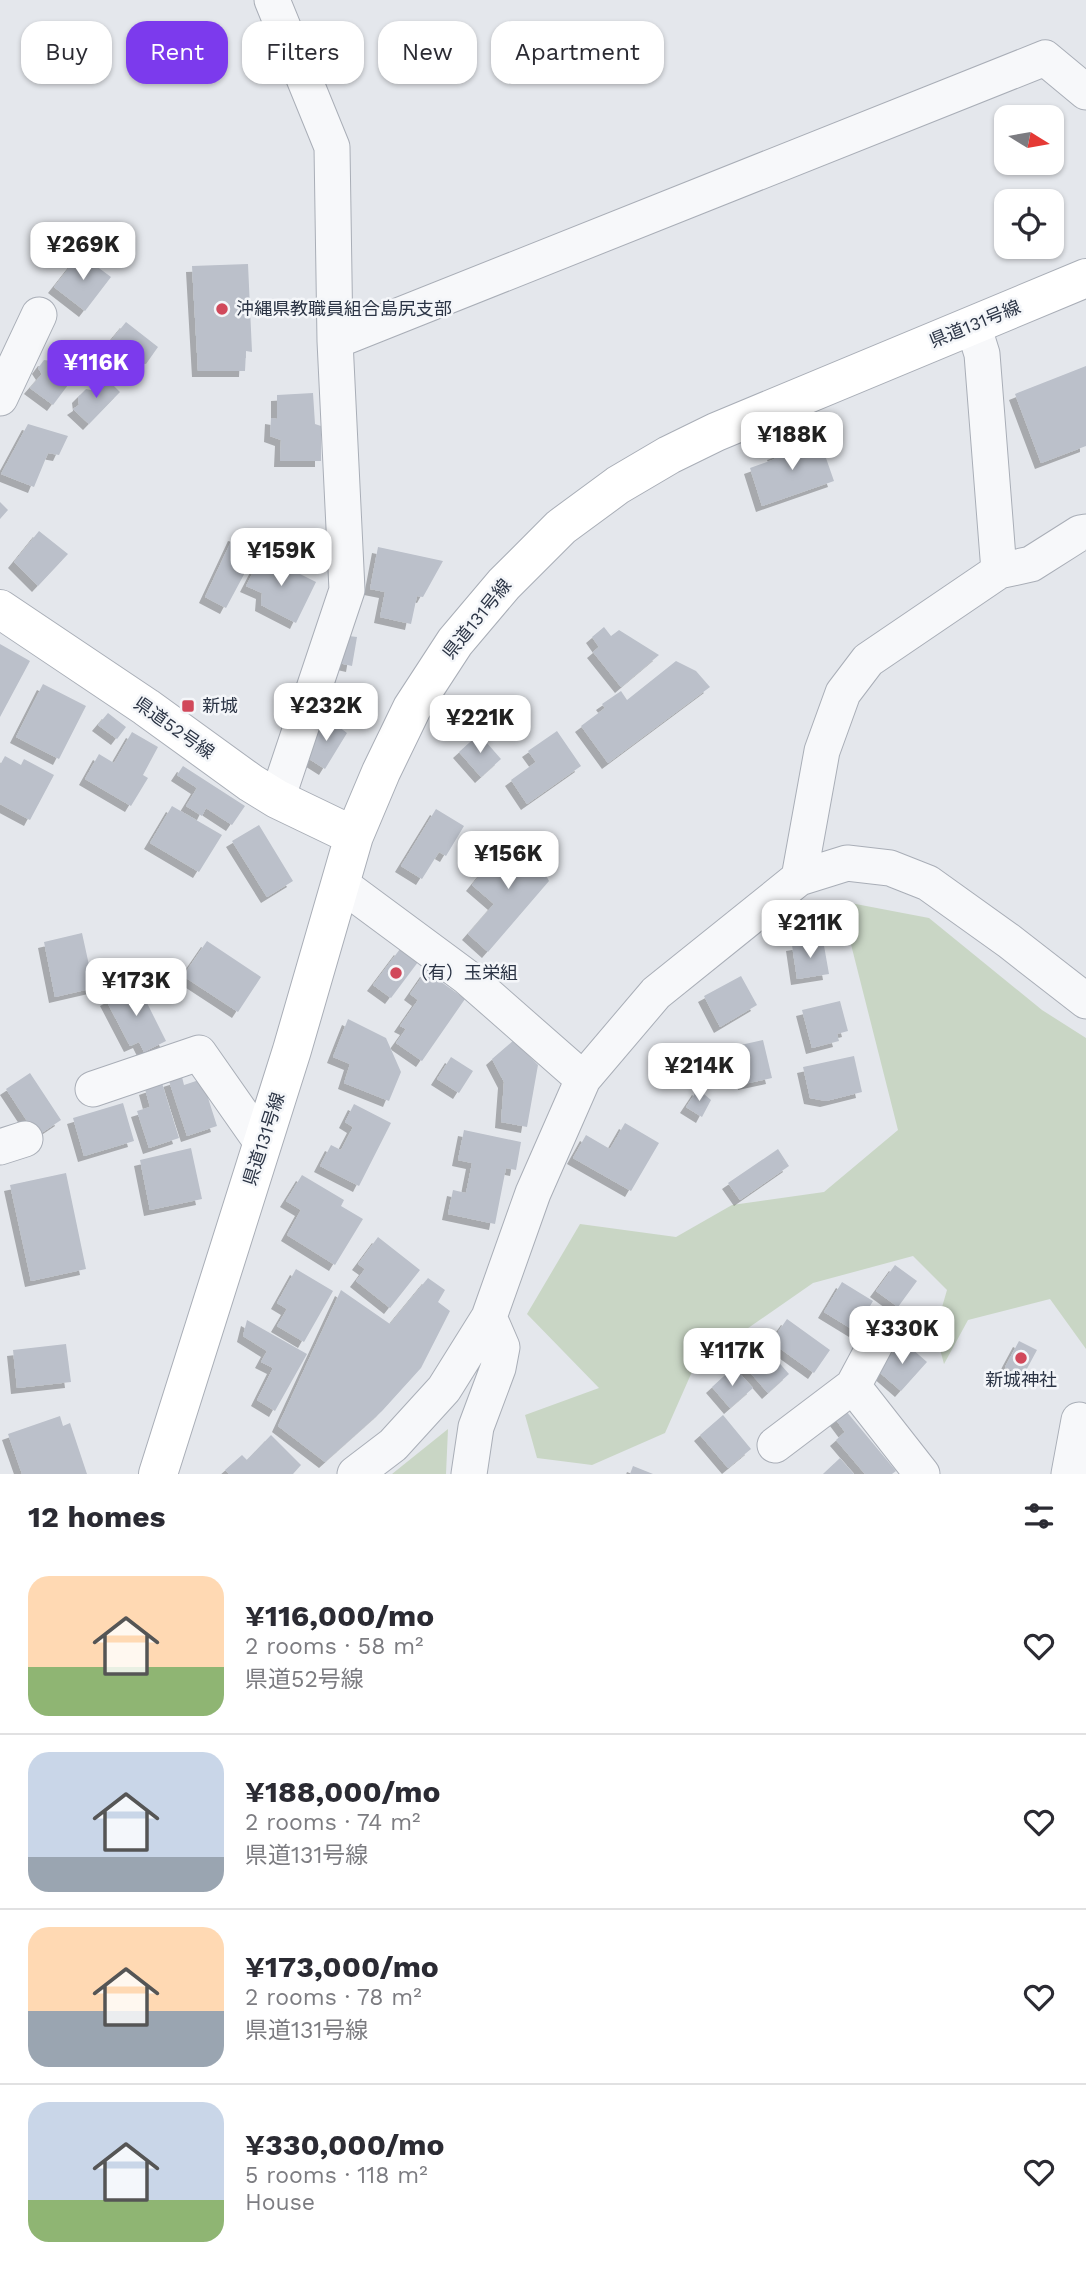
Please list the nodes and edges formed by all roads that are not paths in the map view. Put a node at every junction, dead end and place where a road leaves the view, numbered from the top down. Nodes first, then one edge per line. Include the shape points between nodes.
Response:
1 (272, 0) edge
2 (1086, 92) edge
3 (1086, 278) edge
4 (39, 315) dead end
5 (973, 325) junction
6 (334, 341) junction
7 (0, 398) edge
8 (1086, 532) edge
9 (999, 571) junction
10 (0, 609) edge
11 (277, 799) junction
12 (354, 836) junction
13 (799, 878) junction
14 (341, 884) junction
15 (1086, 1001) edge
16 (583, 1079) junction
17 (93, 1089) dead end
18 (262, 1143) junction
19 (488, 1317) junction
20 (883, 1330) dead end
21 (853, 1386) junction
22 (1079, 1420) dead end
23 (775, 1445) dead end
24 (158, 1474) edge
25 (355, 1474) edge
26 (468, 1474) edge
27 (922, 1474) edge
28 (1069, 1474) edge

1 - 6 street via 332,147
2 - 6 street via 1045,58
3 - 5 main road, 県道131号線
4 - 7 street
5 - 9 street via 982,354
5 - 12 main road, 県道131号線 via 669,455 561,527 455,642 412,708
6 - 11 street via 347,590
8 - 9 street via 1031,564
9 - 13 street via 868,660 843,693 822,751
10 - 11 main road, 県道52号線
11 - 12 main road, 県道52号線
12 - 14 main road, 県道131号線
13 - 15 street via 847,863 890,867 928,883
13 - 16 street via 656,993
14 - 16 street via 467,978
14 - 18 main road, 県道131号線
16 - 19 street via 533,1193
17 - 18 street via 199,1053
18 - 24 main road, 県道131号線
19 - 25 street via 444,1389 393,1445
19 - 26 street via 502,1347 476,1427
20 - 21 street
21 - 23 street
21 - 27 street
22 - 28 street

